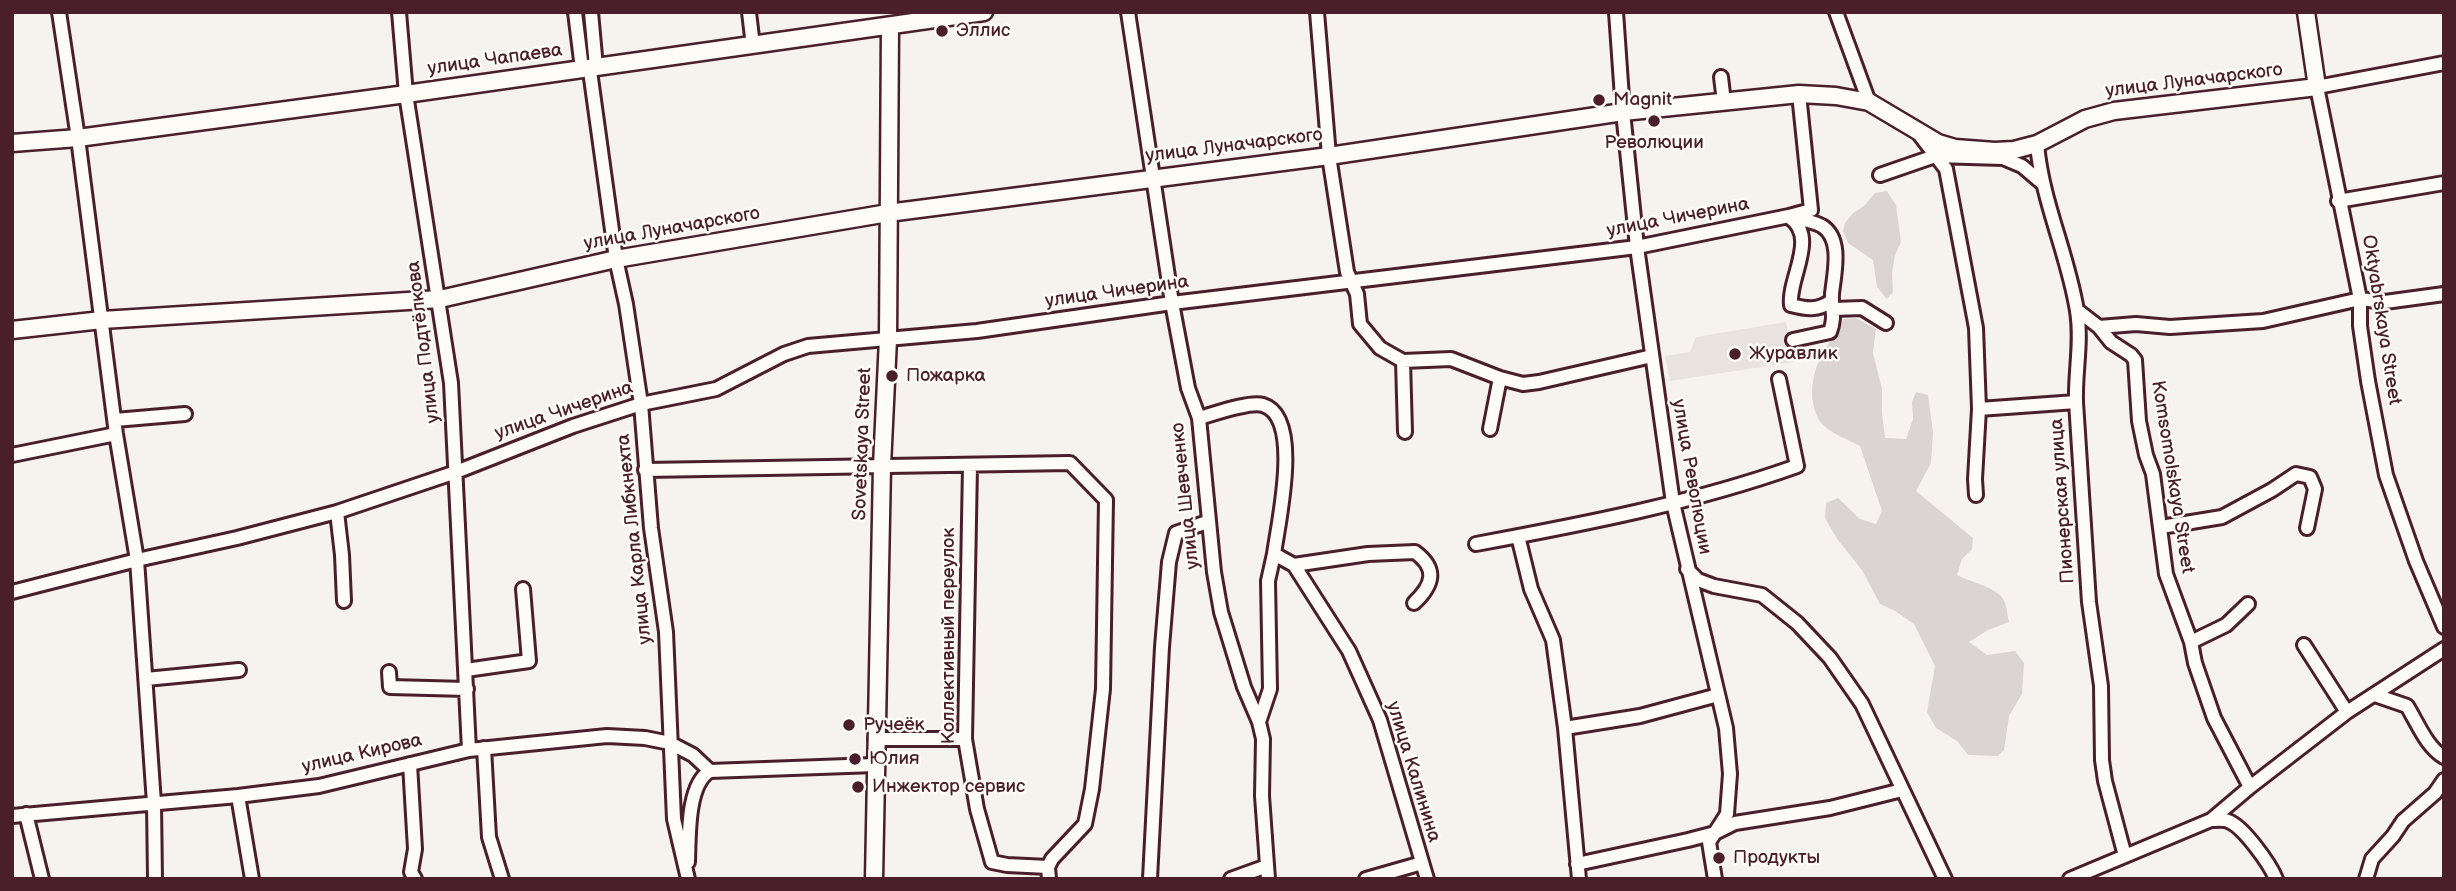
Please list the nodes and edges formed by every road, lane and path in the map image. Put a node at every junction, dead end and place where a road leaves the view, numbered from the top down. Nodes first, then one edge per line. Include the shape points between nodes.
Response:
1 (59, 12) edge
2 (399, 12) edge
3 (575, 12) edge
4 (583, 12) edge
5 (591, 12) edge
6 (749, 12) edge
7 (984, 12) edge
8 (1128, 12) edge
9 (1317, 12) edge
10 (1616, 12) edge
11 (1836, 12) edge
12 (2306, 12) edge
13 (889, 19) edge
14 (754, 46) junction
15 (2444, 63) edge
16 (589, 69) junction
17 (1721, 77) dead end
18 (2316, 87) junction
19 (406, 94) junction
20 (1800, 94) junction
21 (1724, 102) junction
22 (1869, 102) junction
23 (1623, 112) junction
24 (1919, 134) junction
25 (78, 138) junction
26 (12, 143) edge
27 (2037, 144) junction
28 (1329, 156) junction
29 (1935, 156) junction
30 (1880, 175) dead end
31 (1152, 177) junction
32 (2042, 183) junction
33 (2444, 183) edge
34 (2338, 201) junction
35 (888, 213) junction
36 (1789, 216) junction
37 (1637, 247) junction
38 (616, 259) junction
39 (1350, 283) junction
40 (2444, 294) edge
41 (440, 299) junction
42 (2360, 299) junction
43 (1172, 303) junction
44 (1833, 305) junction
45 (2077, 310) junction
46 (103, 320) junction
47 (1886, 323) dead end
48 (2099, 327) junction
49 (12, 330) edge
50 (888, 339) junction
51 (1793, 340) dead end
52 (1652, 356) junction
53 (1403, 361) junction
54 (1500, 378) junction
55 (1779, 379) dead end
56 (2076, 402) junction
57 (641, 404) junction
58 (1979, 409) junction
59 (185, 414) dead end
60 (1199, 418) junction
61 (114, 420) junction
62 (1490, 429) dead end
63 (1405, 432) dead end
64 (116, 434) junction
65 (12, 455) edge
66 (882, 466) junction
67 (970, 466) junction
68 (645, 470) junction
69 (456, 472) junction
70 (1976, 495) dead end
71 (1673, 503) junction
72 (337, 512) junction
73 (1207, 522) junction
74 (2161, 527) junction
75 (2307, 528) dead end
76 (1517, 536) junction
77 (1476, 544) dead end
78 (1274, 554) junction
79 (138, 560) junction
80 (1294, 565) junction
81 (1687, 569) junction
82 (523, 589) dead end
83 (12, 592) edge
84 (344, 601) dead end
85 (1414, 603) dead end
86 (2248, 604) dead end
87 (2444, 627) edge
88 (2191, 642) junction
89 (2304, 645) dead end
90 (2444, 649) edge
91 (239, 670) dead end
92 (466, 670) junction
93 (389, 672) dead end
94 (146, 678) junction
95 (467, 689) junction
96 (1718, 695) junction
97 (2375, 695) junction
98 (2347, 712) junction
99 (1259, 722) junction
100 (1565, 728) junction
101 (875, 739) junction
102 (965, 739) junction
103 (670, 743) junction
104 (484, 748) junction
105 (469, 750) junction
106 (2444, 757) edge
107 (410, 764) junction
108 (875, 765) junction
109 (710, 771) junction
110 (2444, 780) edge
111 (2250, 787) junction
112 (1902, 790) junction
113 (238, 796) junction
114 (155, 803) junction
115 (26, 814) junction
116 (12, 816) edge
117 (2211, 820) junction
118 (1715, 833) junction
119 (2125, 856) junction
120 (1422, 863) junction
121 (1577, 864) junction
122 (1267, 872) edge
123 (1049, 873) edge
124 (687, 876) edge
125 (42, 879) edge
126 (155, 879) edge
127 (252, 879) edge
128 (415, 879) edge
129 (502, 879) edge
130 (874, 879) edge
131 (1150, 879) edge
132 (1231, 879) edge
133 (1366, 879) edge
134 (1427, 879) edge
135 (1579, 879) edge
136 (1715, 879) edge
137 (1945, 879) edge
138 (2070, 879) edge
139 (2276, 879) edge
140 (2366, 879) edge

1 - 25 street
2 - 19 street, улица Подтёлкова
3 - 16 street, улица Карла Либкнехта
4 - 16 street, улица Карла Либкнехта
5 - 16 street, улица Карла Либкнехта
6 - 14 street
7 - 13 main road, улица Чапаева
8 - 31 street, улица Шевченко
9 - 28 street
10 - 23 street, улица Революции
11 - 22 street
12 - 18 main road, Oktyabrskaya Street
13 - 14 main road, улица Чапаева
13 - 35 main road, Sovetskaya Street
14 - 16 main road, улица Чапаева
15 - 18 street, улица Луначарского
16 - 19 main road, улица Чапаева
16 - 38 street, улица Карла Либкнехта
17 - 21 street
18 - 27 main road, улица Луначарского via 2114,111 2085,119
18 - 34 street, Oktyabrskaya Street
19 - 25 main road, улица Чапаева
19 - 41 street, улица Подтёлкова
20 - 21 main road, улица Луначарского
20 - 22 main road, улица Луначарского
20 - 36 street, улица Чичерина via 1811,210
21 - 23 main road, улица Луначарского
22 - 24 main road, улица Луначарского
23 - 28 main road, улица Луначарского
23 - 37 street, улица Революции
24 - 27 main road, улица Луначарского via 1974,151
24 - 29 street
25 - 26 main road, улица Чапаева
25 - 46 street
27 - 32 street, Пионерская улица
28 - 31 main road, улица Луначарского
28 - 39 street
29 - 30 street
29 - 32 street via 2003,158 2022,166
29 - 58 street via 1946,169 1976,328
31 - 35 main road, улица Луначарского
31 - 43 street, улица Шевченко
32 - 45 street, Пионерская улица
33 - 34 street
34 - 42 street, Oktyabrskaya Street
35 - 38 main road, улица Луначарского
35 - 50 main road, Sovetskaya Street
36 - 37 street, улица Чичерина
36 - 44 street via 1822,226 1833,240
36 - 44 street via 1798,223 1801,234 1801,260 1789,294 1791,305 1808,310
37 - 39 street, улица Чичерина
37 - 52 street, улица Революции
38 - 41 main road, улица Луначарского
38 - 57 street, улица Карла Либкнехта
39 - 43 street, улица Чичерина
39 - 53 street via 1357,293 1360,324 1380,348
40 - 42 street via 2385,302
41 - 46 main road, улица Луначарского
41 - 69 street, улица Подтёлкова
42 - 48 street via 2263,321
42 - 87 street, Oktyabrskaya Street via 2366,367 2386,475
43 - 50 street, улица Чичерина
43 - 60 street, улица Шевченко via 1188,388
44 - 47 street via 1861,308
44 - 51 street via 1830,332
45 - 48 street, Komsomolskaya Street
45 - 56 street, Пионерская улица
46 - 49 main road, улица Луначарского
46 - 61 street
48 - 74 street, Komsomolskaya Street via 2135,360 2139,421
50 - 57 street, улица Чичерина via 808,346 716,389
50 - 66 main road, Sovetskaya Street
52 - 54 street via 1539,382 1523,384
52 - 71 street, улица Революции
53 - 54 street via 1451,359
53 - 63 street
54 - 62 street
55 - 71 street via 1797,466
56 - 58 street
56 - 119 street, Пионерская улица via 2089,602 2101,686 2102,760
57 - 68 street, улица Карла Либкнехта
57 - 69 street, улица Чичерина
58 - 70 street
59 - 61 street
60 - 73 street, улица Шевченко
60 - 78 street via 1255,404 1265,405 1281,421 1286,455
61 - 64 street
64 - 65 street
64 - 79 street
66 - 67 street
66 - 68 street
66 - 101 main road, Sovetskaya Street
67 - 102 street, Коллективный переулок
67 - 123 street via 1070,463 1105,500 1098,743 1085,824 1052,859
68 - 103 street, улица Карла Либкнехта via 666,632
69 - 72 street, улица Чичерина
69 - 92 street, улица Подтёлкова
71 - 76 street
71 - 81 street, улица Революции
72 - 79 street, улица Чичерина
72 - 84 street
73 - 99 street, улица Шевченко via 1221,612
73 - 131 street via 1176,533 1169,562
74 - 75 street via 2222,517 2296,474 2310,477 2315,489
74 - 88 street, Komsomolskaya Street via 2166,574
76 - 77 street
76 - 100 street via 1531,589 1553,640
78 - 80 street, улица Калинина
78 - 99 street, улица Шевченко via 1268,582 1270,689
79 - 83 street, улица Чичерина
79 - 94 street
80 - 85 street via 1415,552 1427,561 1430,571 1428,590
80 - 120 street, улица Калинина via 1349,651 1380,720
81 - 96 street
81 - 112 street, улица Революции via 1714,586 1762,595 1797,623 1847,679
82 - 92 street via 529,661
86 - 88 street via 2226,625
88 - 111 street, Komsomolskaya Street via 2214,718
89 - 98 street
90 - 97 street
91 - 94 street
92 - 95 street, улица Подтёлкова
93 - 95 street via 390,687
94 - 114 street
95 - 105 street, улица Подтёлкова
96 - 100 street via 1640,716
96 - 118 street via 1730,774 1727,814
97 - 98 street
97 - 106 street via 2407,706
98 - 111 street
99 - 122 street, улица Шевченко
100 - 121 street
101 - 102 street
101 - 108 main road, Sovetskaya Street
102 - 123 street, Коллективный переулок via 992,862
103 - 104 street, улица Кирова via 607,736
103 - 109 street, улица Кирова
103 - 124 street, улица Карла Либкнехта via 674,819
104 - 105 street, улица Кирова
104 - 129 street via 489,837
105 - 107 street, улица Кирова
107 - 113 street, улица Кирова via 320,786
107 - 128 street via 415,849 411,872
108 - 109 street
108 - 130 main road, Sovetskaya Street
109 - 124 street via 702,775 693,801
110 - 140 street via 2372,859
111 - 117 street
112 - 118 street via 1841,806 1735,823
112 - 137 street, улица Революции
113 - 114 street, улица Кирова
113 - 127 street
114 - 115 street, улица Кирова
114 - 126 street
115 - 116 street, улица Кирова
115 - 125 street
117 - 119 street
117 - 139 street via 2238,827 2272,867
118 - 121 street
118 - 136 street via 1710,842
119 - 138 street
120 - 133 street
120 - 134 street, улица Калинина
121 - 135 street
122 - 132 street

